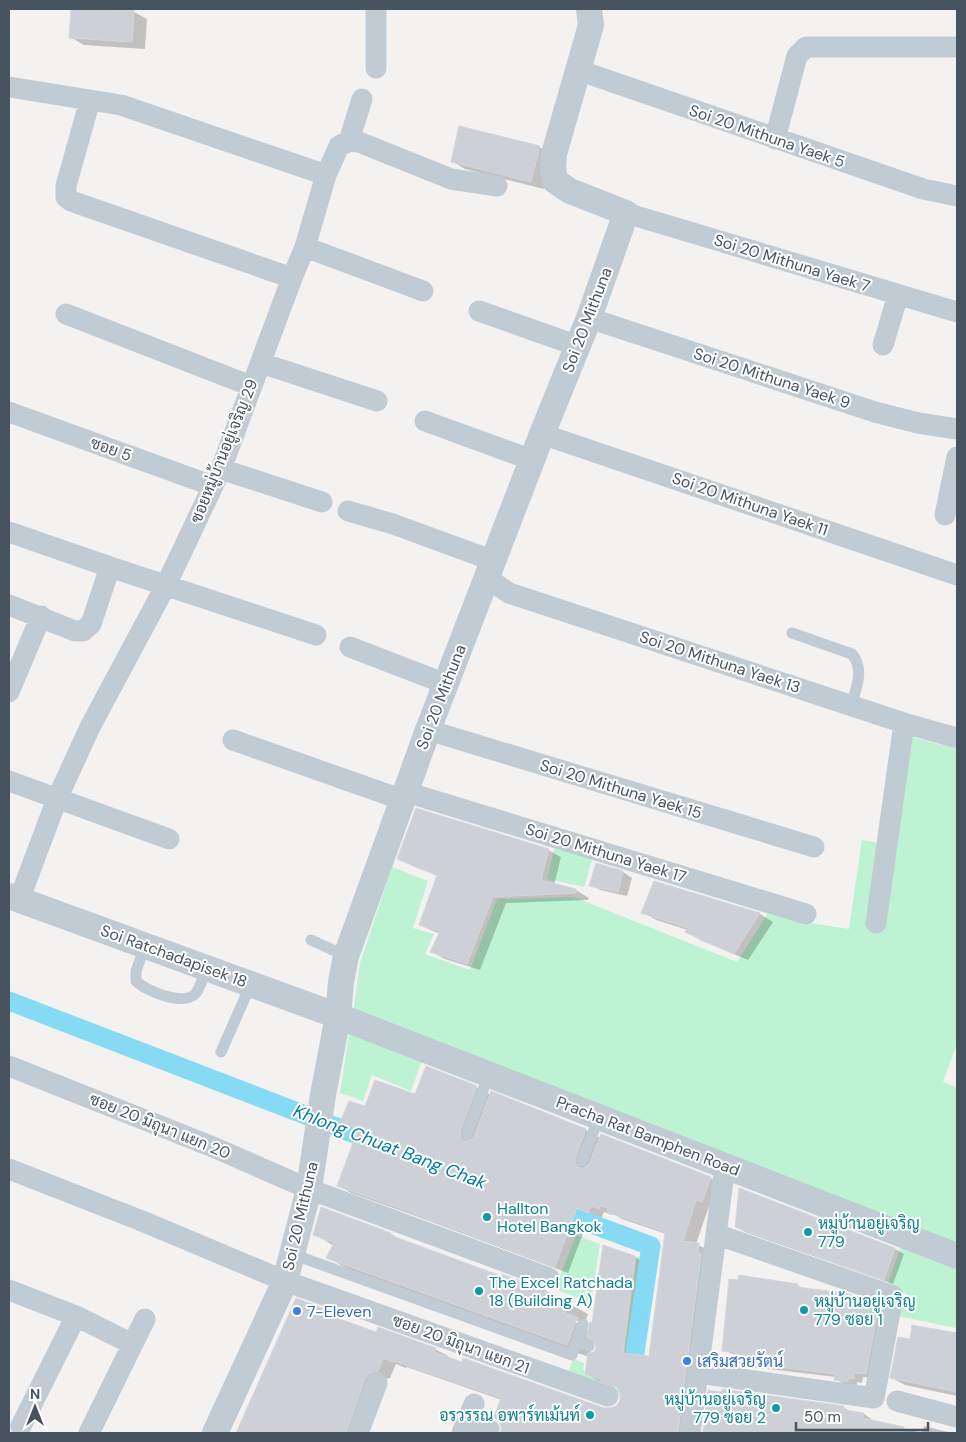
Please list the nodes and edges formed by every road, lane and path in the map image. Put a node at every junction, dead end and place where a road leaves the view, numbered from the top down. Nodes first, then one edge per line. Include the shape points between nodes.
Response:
1 (376, 9) edge
2 (589, 9) edge
3 (957, 47) edge
4 (376, 68) dead end
5 (578, 70) junction
6 (9, 87) edge
7 (362, 98) dead end
8 (90, 100) junction
9 (775, 139) junction
10 (349, 141) junction
11 (326, 175) junction
12 (497, 186) dead end
13 (957, 196) edge
14 (626, 213) junction
15 (305, 247) junction
16 (292, 278) junction
17 (423, 291) dead end
18 (898, 295) junction
19 (479, 311) dead end
20 (957, 312) edge
21 (66, 314) dead end
22 (589, 318) junction
23 (883, 345) dead end
24 (578, 346) junction
25 (261, 363) junction
26 (251, 386) junction
27 (377, 401) dead end
28 (9, 412) edge
29 (425, 421) dead end
30 (957, 429) edge
31 (542, 434) junction
32 (957, 457) edge
33 (532, 460) junction
34 (217, 478) junction
35 (322, 502) dead end
36 (348, 511) dead end
37 (945, 515) dead end
38 (9, 532) edge
39 (110, 567) junction
40 (490, 569) junction
41 (957, 575) edge
42 (166, 585) junction
43 (9, 605) edge
44 (41, 616) junction
45 (792, 633) dead end
46 (316, 635) dead end
47 (350, 647) dead end
48 (446, 684) junction
49 (9, 692) edge
50 (851, 706) junction
51 (904, 723) junction
52 (428, 730) junction
53 (957, 738) edge
54 (234, 740) dead end
55 (9, 781) edge
56 (404, 796) junction
57 (57, 798) junction
58 (168, 838) dead end
59 (814, 847) dead end
60 (14, 898) edge
61 (806, 914) dead end
62 (876, 923) dead end
63 (311, 940) dead end
64 (145, 946) junction
65 (346, 956) junction
66 (206, 968) junction
67 (251, 984) junction
68 (338, 1016) junction
69 (221, 1052) dead end
70 (9, 1066) edge
71 (489, 1074) junction
72 (599, 1117) junction
73 (467, 1134) dead end
74 (582, 1161) dead end
75 (725, 1166) junction
76 (12, 1176) edge
77 (309, 1188) junction
78 (716, 1234) junction
79 (292, 1254) junction
80 (957, 1256) edge
81 (548, 1278) dead end
82 (285, 1282) junction
83 (9, 1290) edge
84 (76, 1316) junction
85 (145, 1319) dead end
86 (132, 1344) junction
87 (589, 1346) dead end
88 (698, 1373) junction
89 (377, 1383) dead end
90 (608, 1396) dead end
91 (897, 1401) dead end
92 (957, 1417) edge
93 (468, 1420) edge
94 (21, 1426) dead end
95 (489, 1429) dead end
96 (89, 1433) edge
97 (215, 1433) edge
98 (358, 1433) edge
99 (690, 1433) edge

1 - 4 street
2 - 5 street via 591,25
3 - 9 street via 806,47 798,56
5 - 9 street, Soi 20 Mithuna Yaek 5
5 - 14 street via 554,154 556,181 570,191
6 - 8 street
7 - 10 street
8 - 11 street via 121,105
8 - 16 street via 66,186 66,197
9 - 13 street, Soi 20 Mithuna Yaek 5 via 922,189
10 - 11 street, ซอยหมู่บ้านอยู่เจริญ 29 via 339,146
10 - 12 street via 359,142 451,179
11 - 15 street, ซอยหมู่บ้านอยู่เจริญ 29
14 - 18 street, Soi 20 Mithuna Yaek 7
14 - 22 street, Soi 20 Mithuna
15 - 16 street, ซอยหมู่บ้านอยู่เจริญ 29
15 - 17 street
16 - 25 street, ซอยหมู่บ้านอยู่เจริญ 29
18 - 20 street, Soi 20 Mithuna Yaek 7
18 - 23 street
19 - 24 street
21 - 26 street
22 - 24 street, Soi 20 Mithuna
22 - 30 street, Soi 20 Mithuna Yaek 9 via 875,412
24 - 31 street, Soi 20 Mithuna
25 - 26 street, ซอยหมู่บ้านอยู่เจริญ 29
25 - 27 street
26 - 34 street, ซอยหมู่บ้านอยู่เจริญ 29
28 - 34 street, ซอย 5
29 - 33 street
31 - 33 street, Soi 20 Mithuna
31 - 41 street, Soi 20 Mithuna Yaek 11
32 - 37 street
33 - 40 street, Soi 20 Mithuna
34 - 35 street, ซอย 5
34 - 42 street, ซอยหมู่บ้านอยู่เจริญ 29
36 - 40 street, Soi 20 Mithuna Yaek 13 via 393,524
38 - 39 street
39 - 42 street
39 - 44 street via 91,624 83,631 74,631
40 - 48 street, Soi 20 Mithuna
40 - 50 street, Soi 20 Mithuna Yaek 13 via 509,593
42 - 46 street
42 - 57 street, ซอยหมู่บ้านอยู่เจริญ 29 via 90,727
43 - 44 street
44 - 49 street
45 - 50 lane via 852,654 858,662 858,679
47 - 48 street
48 - 52 street, Soi 20 Mithuna
50 - 51 street, Soi 20 Mithuna Yaek 13
51 - 53 street, Soi 20 Mithuna Yaek 13
51 - 62 street
52 - 56 street, Soi 20 Mithuna
52 - 59 street, Soi 20 Mithuna Yaek 15
54 - 56 street, Soi 20 Mithuna Yaek 17
55 - 57 street
56 - 61 street, Soi 20 Mithuna Yaek 17
56 - 65 street, Soi 20 Mithuna
57 - 58 street
57 - 60 street, ซอยหมู่บ้านอยู่เจริญ 29
60 - 64 street, Soi Ratchadapisek 18
63 - 65 lane
64 - 66 street, Soi Ratchadapisek 18
64 - 66 lane via 136,981 142,987 174,999 186,999 196,994
65 - 68 street, Soi 20 Mithuna
66 - 67 street, Soi Ratchadapisek 18
67 - 68 street, Soi Ratchadapisek 18
67 - 69 lane
68 - 71 street, Pracha Rat Bamphen Road
68 - 77 street, Soi 20 Mithuna
70 - 77 street, ซอย 20 มิถุนา แยก 20
71 - 72 street, Pracha Rat Bamphen Road
71 - 73 lane
72 - 74 lane
72 - 75 street, Pracha Rat Bamphen Road
75 - 78 street
75 - 80 street, Pracha Rat Bamphen Road
76 - 82 street, ซอย 20 มิถุนา แยก 21 via 142,1221
77 - 79 street, Soi 20 Mithuna
77 - 81 street, ซอย 20 มิถุนา แยก 20
78 - 88 street
78 - 88 street via 893,1296 874,1398
79 - 82 street, Soi 20 Mithuna
79 - 87 lane via 572,1355 578,1333
82 - 90 street, ซอย 20 มิถุนา แยก 21
82 - 97 street, Soi 20 Mithuna
83 - 84 street
84 - 86 street
84 - 94 street
85 - 86 street
86 - 96 street
88 - 99 street
89 - 98 street
91 - 92 street
93 - 95 street

